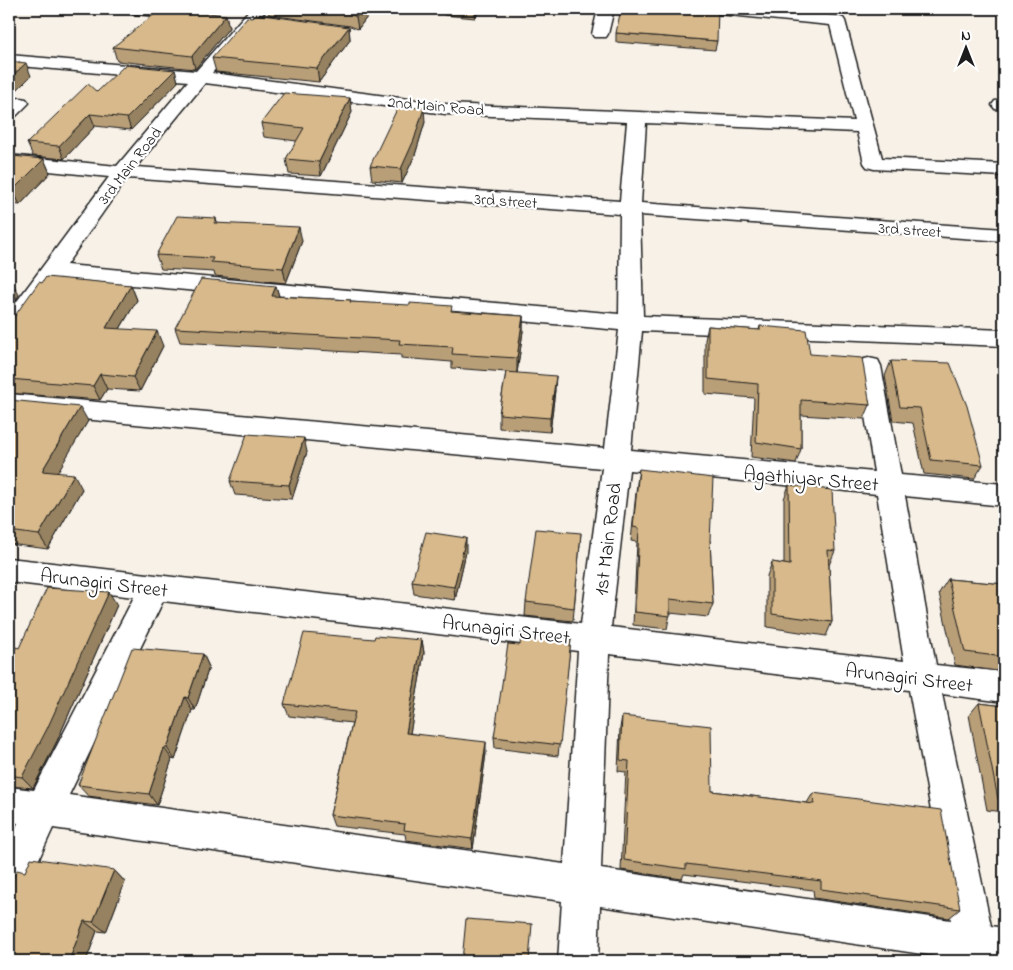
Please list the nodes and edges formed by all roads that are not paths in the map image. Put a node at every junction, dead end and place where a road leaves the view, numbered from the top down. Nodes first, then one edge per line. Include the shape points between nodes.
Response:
1 (136, 9) edge
2 (606, 9) edge
3 (719, 9) edge
4 (211, 16) edge
5 (250, 17) edge
6 (600, 34) dead end
7 (9, 60) edge
8 (201, 77) junction
9 (637, 117) junction
10 (865, 127) junction
11 (9, 162) edge
12 (1004, 170) edge
13 (122, 172) junction
14 (630, 209) junction
15 (1004, 235) edge
16 (52, 271) junction
17 (631, 323) junction
18 (9, 329) edge
19 (1004, 338) edge
20 (869, 366) dead end
21 (9, 403) edge
22 (617, 460) junction
23 (889, 485) junction
24 (1004, 495) edge
25 (9, 570) edge
26 (154, 588) junction
27 (594, 640) junction
28 (923, 679) junction
29 (1004, 688) edge
30 (26, 807) edge
31 (9, 883) edge
32 (582, 885) junction
33 (989, 945) edge
34 (578, 961) edge

1 - 4 street
2 - 6 street
3 - 10 street via 837,21
5 - 8 street, 3rd Main Road
7 - 8 street, 2nd Main Road
8 - 9 street, 2nd Main Road via 446,109
8 - 13 street, 3rd Main Road
9 - 10 street, 2nd Main Road
9 - 14 street, 1st Main Road
10 - 12 street via 874,163
11 - 13 street, 3rd street
13 - 14 street, 3rd street
13 - 16 street, 3rd Main Road
14 - 15 street, 3rd street
14 - 17 street, 1st Main Road
16 - 17 street
16 - 18 street, 3rd Main Road
17 - 19 street
17 - 22 street, 1st Main Road
20 - 23 street
21 - 22 street, Agathiyar Street
22 - 23 street, Agathiyar Street
22 - 27 street, 1st Main Road
23 - 24 street, Agathiyar Street
23 - 28 street
25 - 26 street, Arunagiri Street
26 - 27 street, Arunagiri Street
26 - 30 street
27 - 28 street, Arunagiri Street
27 - 32 street, 1st Main Road
28 - 29 street, Arunagiri Street
28 - 33 street
30 - 31 street
30 - 32 street
32 - 33 street
32 - 34 street, 1st Main Road

